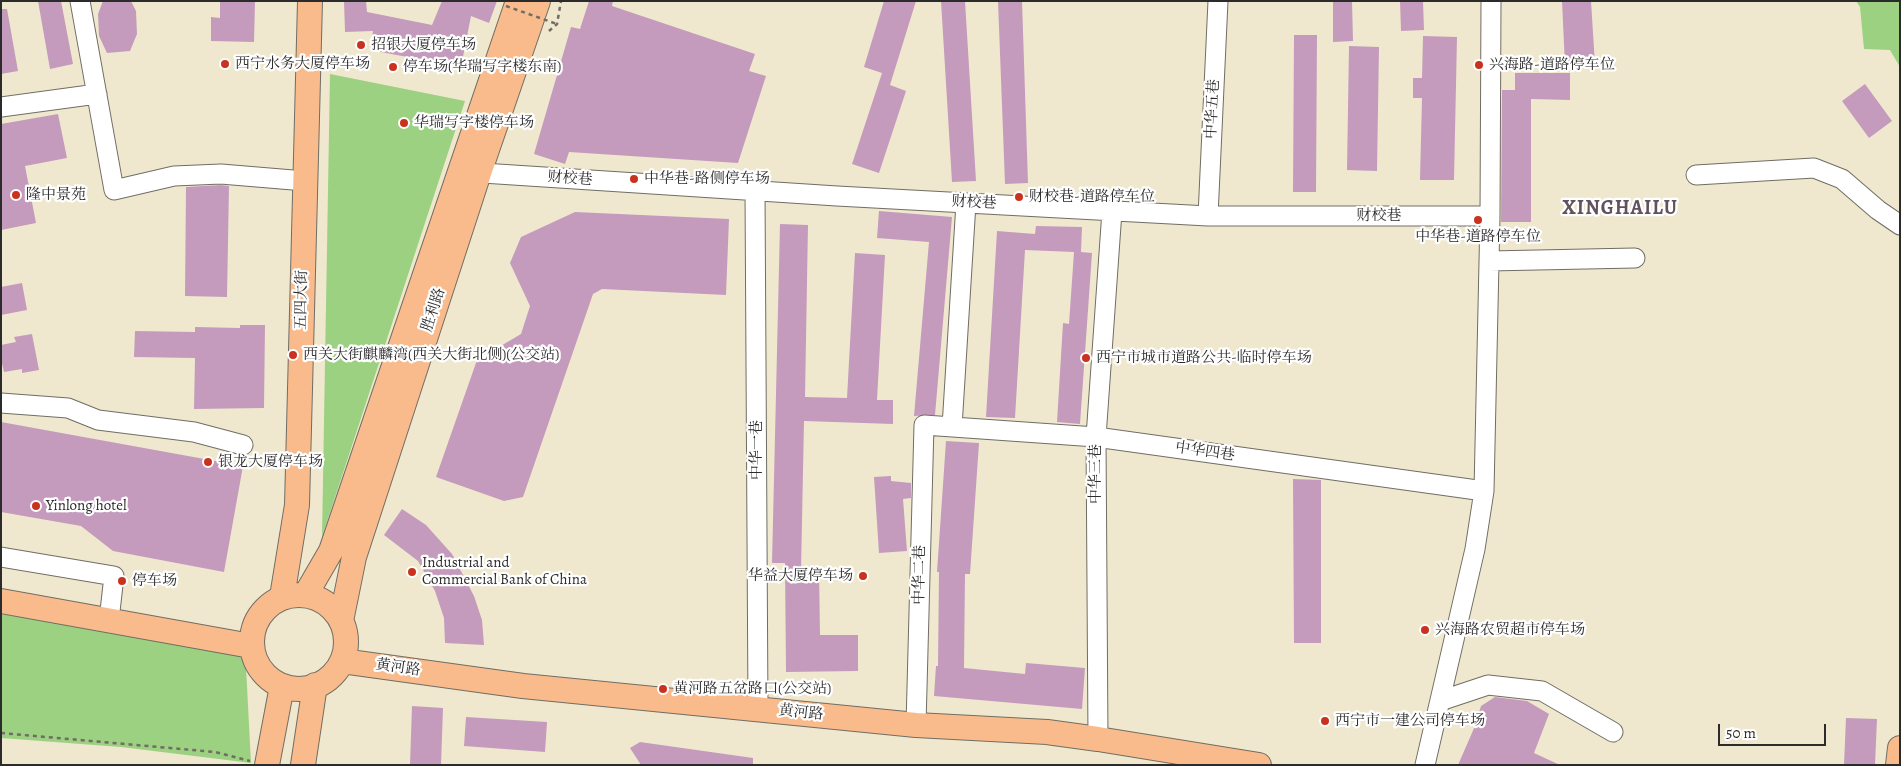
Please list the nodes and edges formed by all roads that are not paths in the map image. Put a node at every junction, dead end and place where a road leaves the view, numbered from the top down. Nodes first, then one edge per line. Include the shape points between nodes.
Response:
1 (80, 1) edge
2 (310, 1) edge
3 (538, 1) edge
4 (1218, 1) edge
5 (1491, 1) edge
6 (512, 4) edge
7 (97, 94) junction
8 (1, 107) edge
9 (469, 172) junction
10 (1696, 175) dead end
11 (305, 181) junction
12 (755, 190) junction
13 (966, 203) junction
14 (1112, 210) junction
15 (1208, 216) junction
16 (1490, 216) junction
17 (1900, 225) edge
18 (1636, 258) dead end
19 (1489, 261) junction
20 (1, 403) edge
21 (924, 425) joint
22 (952, 427) junction
23 (1096, 437) junction
24 (244, 445) dead end
25 (1484, 491) junction
26 (1, 557) edge
27 (306, 594) junction
28 (282, 597) junction
29 (1, 601) edge
30 (109, 620) junction
31 (342, 621) junction
32 (251, 646) junction
33 (342, 660) junction
34 (315, 685) junction
35 (282, 686) junction
36 (1440, 702) junction
37 (758, 709) junction
38 (916, 725) junction
39 (1613, 732) dead end
40 (1098, 739) junction
41 (1900, 748) edge
42 (262, 764) edge
43 (303, 765) edge
44 (1259, 765) edge
45 (1426, 765) edge
46 (1898, 765) edge

1 - 7 street
2 - 11 main road, 五四大街
3 - 9 main road, 胜利路
4 - 15 street, 中华五巷
5 - 16 street
6 - 9 main road, 胜利路
7 - 8 street
7 - 11 street via 114,190 174,176 221,174
9 - 12 street, 财校巷
9 - 27 main road, 胜利路 via 331,551
9 - 31 main road, 胜利路 via 354,557
10 - 17 street via 1814,168 1842,179
11 - 28 main road, 五四大街 via 297,505
12 - 13 street, 财校巷
12 - 37 street, 中华一巷
13 - 14 street, 财校巷
13 - 22 street
14 - 15 street, 财校巷
14 - 23 street, 中华三巷
15 - 16 street, 财校巷
16 - 19 street
18 - 19 street
19 - 25 street
20 - 24 street via 68,408 98,420 194,432
21 - 22 street, 中华四巷
21 - 38 street, 中华二巷
22 - 23 street, 中华四巷
23 - 25 street, 中华四巷
23 - 40 street, 中华三巷
25 - 36 street via 1475,549
26 - 30 street via 114,576
27 - 28 main road
27 - 31 main road via 326,602
28 - 32 main road via 263,609 254,623
29 - 30 main road
30 - 32 main road
31 - 33 main road via 346,637
32 - 35 main road via 259,667 270,680
33 - 34 main road via 330,677
33 - 37 main road, 黄河路 via 524,686
34 - 35 main road via 299,689
34 - 43 main road
35 - 42 main road
36 - 39 street via 1488,685 1542,691
36 - 45 street
37 - 38 main road, 黄河路
38 - 40 main road, 黄河路 via 1048,732
40 - 44 main road, 黄河路
41 - 46 main road

